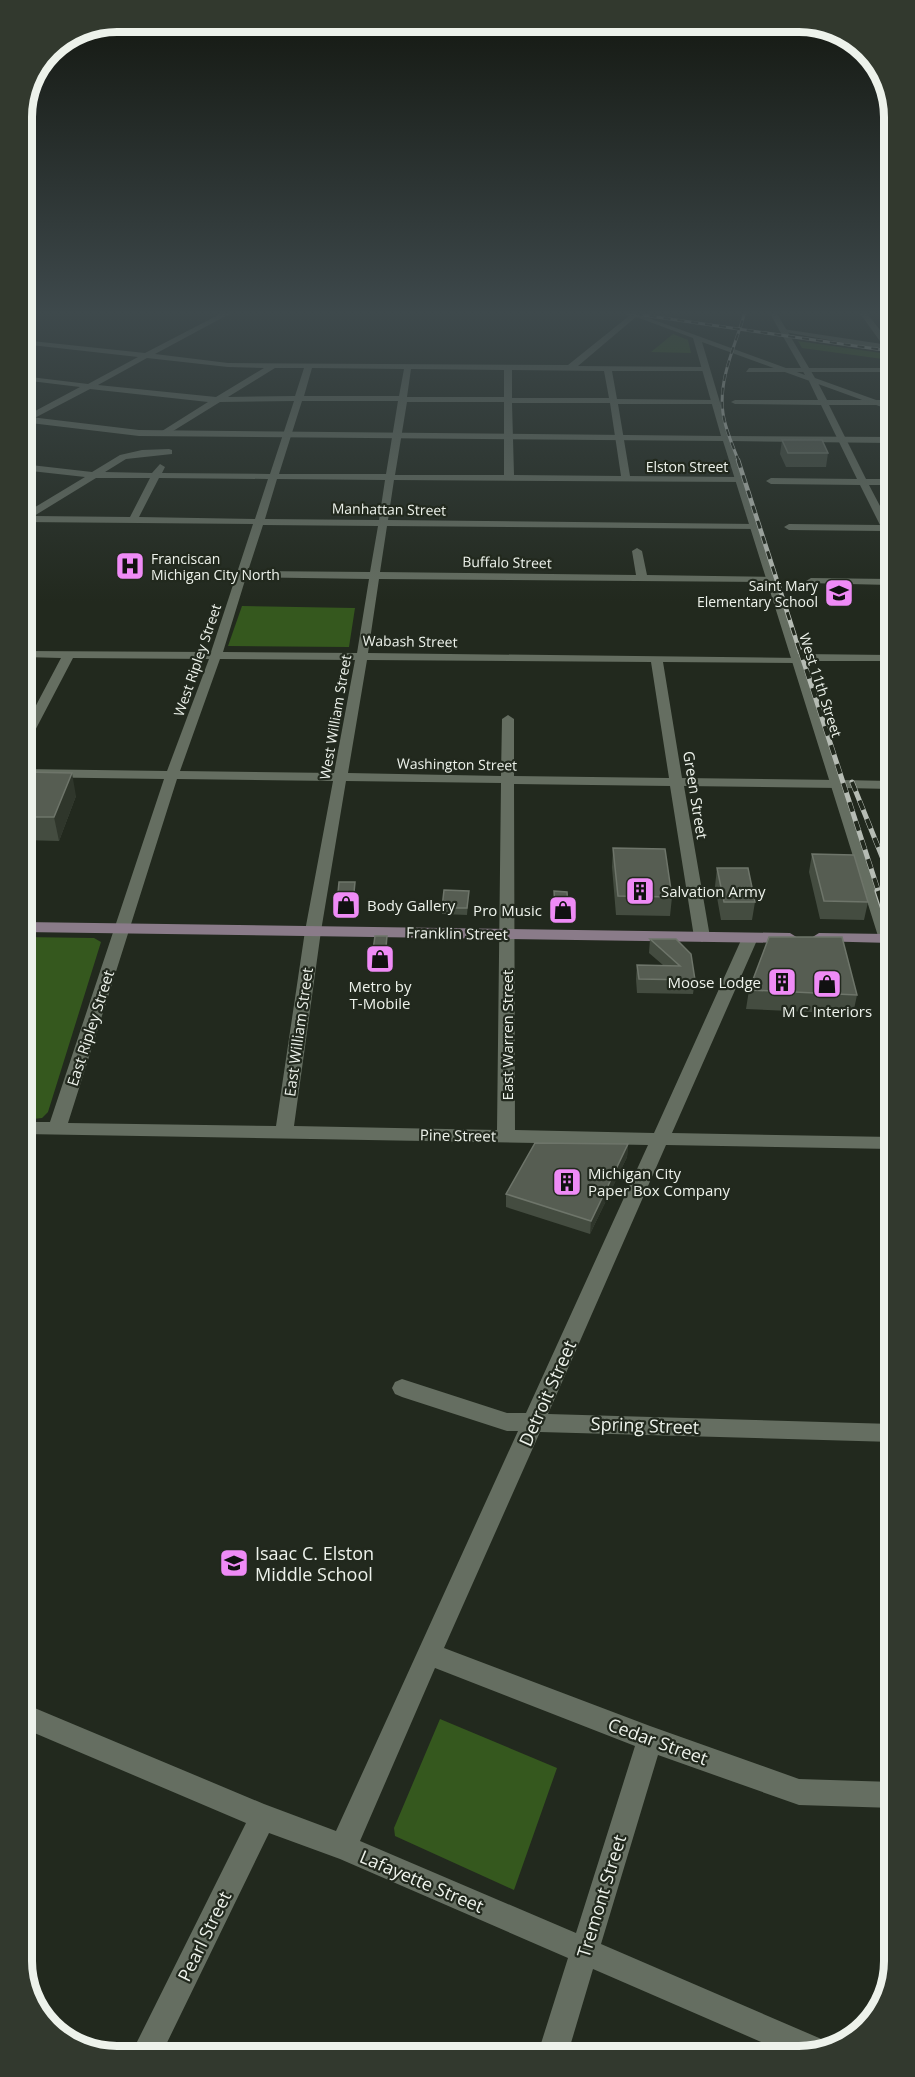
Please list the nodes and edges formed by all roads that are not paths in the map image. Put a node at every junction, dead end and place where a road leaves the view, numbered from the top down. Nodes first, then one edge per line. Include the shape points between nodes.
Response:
1 (205, 409) edge
2 (295, 409) edge
3 (403, 409) edge
4 (508, 409) edge
5 (614, 409) edge
6 (717, 409) edge
7 (828, 409) edge
8 (32, 421) edge
9 (165, 433) junction
10 (179, 433) junction
11 (286, 434) junction
12 (398, 436) junction
13 (508, 437) junction
14 (619, 438) junction
15 (727, 439) junction
16 (844, 440) junction
17 (884, 440) edge
18 (169, 452) junction
19 (32, 468) edge
20 (157, 474) junction
21 (94, 475) junction
22 (274, 475) junction
23 (391, 476) junction
24 (509, 478) junction
25 (626, 479) junction
26 (740, 480) junction
27 (771, 480) dead end
28 (865, 482) junction
29 (884, 482) edge
30 (32, 513) edge
31 (32, 519) edge
32 (133, 520) junction
33 (258, 521) junction
34 (884, 521) edge
35 (383, 523) junction
36 (755, 527) junction
37 (789, 527) dead end
38 (884, 531) edge
39 (637, 550) dead end
40 (242, 574) junction
41 (374, 576) junction
42 (642, 578) junction
43 (772, 580) junction
44 (811, 581) dead end
45 (884, 582) edge
46 (32, 654) edge
47 (69, 654) junction
48 (216, 655) junction
49 (362, 656) junction
50 (656, 658) junction
51 (884, 658) edge
52 (796, 660) junction
53 (884, 665) edge
54 (508, 719) dead end
55 (32, 725) edge
56 (32, 773) edge
57 (172, 775) junction
58 (340, 777) junction
59 (508, 780) junction
60 (677, 781) junction
61 (838, 784) junction
62 (884, 784) edge
63 (884, 925) edge
64 (32, 927) edge
65 (122, 928) junction
66 (313, 931) junction
67 (507, 934) junction
68 (702, 937) junction
69 (750, 938) junction
70 (884, 943) edge
71 (32, 1128) edge
72 (57, 1128) junction
73 (284, 1132) junction
74 (506, 1136) junction
75 (660, 1138) junction
76 (884, 1143) edge
77 (402, 1388) dead end
78 (534, 1422) junction
79 (884, 1433) edge
80 (429, 1654) junction
81 (32, 1719) edge
82 (650, 1739) junction
83 (884, 1795) edge
84 (263, 1817) junction
85 (343, 1847) junction
86 (584, 1950) junction
87 (150, 2045) edge
88 (554, 2046) edge
89 (803, 2046) edge

1 - 9 street
2 - 11 street, West Ripley Street
3 - 12 street, West William Street
4 - 13 street
5 - 14 street
6 - 15 street, West 11th Street
7 - 16 street
8 - 9 street via 108,431
9 - 10 street
10 - 11 street
10 - 18 street
11 - 12 street
11 - 22 street, West Ripley Street
12 - 13 street
12 - 23 street, West William Street
13 - 14 street
13 - 24 street
14 - 15 street
14 - 25 street
15 - 16 street
15 - 26 street, West 11th Street
16 - 17 street
16 - 28 street
18 - 20 street
18 - 21 street via 130,455
19 - 21 street, Elston Street
20 - 21 street, Elston Street
20 - 22 street, Elston Street
20 - 32 street
21 - 30 street
22 - 23 street, Elston Street
22 - 33 street, West Ripley Street
23 - 24 street, Elston Street
23 - 35 street, West William Street
24 - 25 street, Elston Street
25 - 26 street, Elston Street
26 - 36 street, West 11th Street
27 - 28 street
28 - 29 street
28 - 34 street
31 - 32 street, Manhattan Street
32 - 33 street, Manhattan Street
33 - 35 street, Manhattan Street
33 - 40 street, West Ripley Street
35 - 36 street, Manhattan Street
35 - 41 street, West William Street
36 - 43 street, West 11th Street
37 - 38 street
39 - 42 street
40 - 41 street, Buffalo Street
40 - 48 street, West Ripley Street
41 - 42 street, Buffalo Street
41 - 49 street, West William Street
42 - 43 street, Buffalo Street
43 - 52 street, West 11th Street
44 - 45 street
46 - 47 street, Wabash Street
47 - 48 street, Wabash Street
47 - 55 street
48 - 49 street, Wabash Street
48 - 57 street, West Ripley Street
49 - 50 street, Wabash Street
49 - 58 street, West William Street
50 - 52 street, Wabash Street
50 - 60 street, Green Street
51 - 52 street, Wabash Street
52 - 53 street, Wabash Street
52 - 61 street, West 11th Street
54 - 59 street, East Warren Street
56 - 57 street, Washington Street
57 - 58 street, Washington Street
57 - 65 street, West Ripley Street
58 - 59 street, Washington Street
58 - 66 street, West William Street
59 - 60 street, Washington Street
59 - 67 street, East Warren Street
60 - 61 street, Washington Street
60 - 68 street, Green Street
61 - 62 street, Washington Street
61 - 63 street, West 11th Street
64 - 65 main road, Franklin Street
65 - 66 main road, Franklin Street
65 - 72 street, East Ripley Street
66 - 67 main road, Franklin Street
66 - 73 street, East William Street
67 - 68 main road, Franklin Street
67 - 74 street, East Warren Street
68 - 69 main road, Franklin Street
69 - 70 main road, Franklin Street
69 - 75 street, Detroit Street
71 - 72 street, Pine Street
72 - 73 street, Pine Street
73 - 74 street, Pine Street
74 - 75 street, Pine Street
75 - 76 street, Pine Street
75 - 78 street, Detroit Street
77 - 78 street, Spring Street via 507,1422
78 - 79 street, Spring Street
78 - 80 street, Detroit Street
80 - 82 street, Cedar Street
80 - 85 street, Detroit Street
81 - 84 street, Lafayette Street
82 - 83 street, Cedar Street via 799,1792
82 - 86 street, Tremont Street
84 - 85 street, Lafayette Street
84 - 87 street, Pearl Street
85 - 86 street, Lafayette Street
86 - 88 street, Tremont Street
86 - 89 street, Lafayette Street

